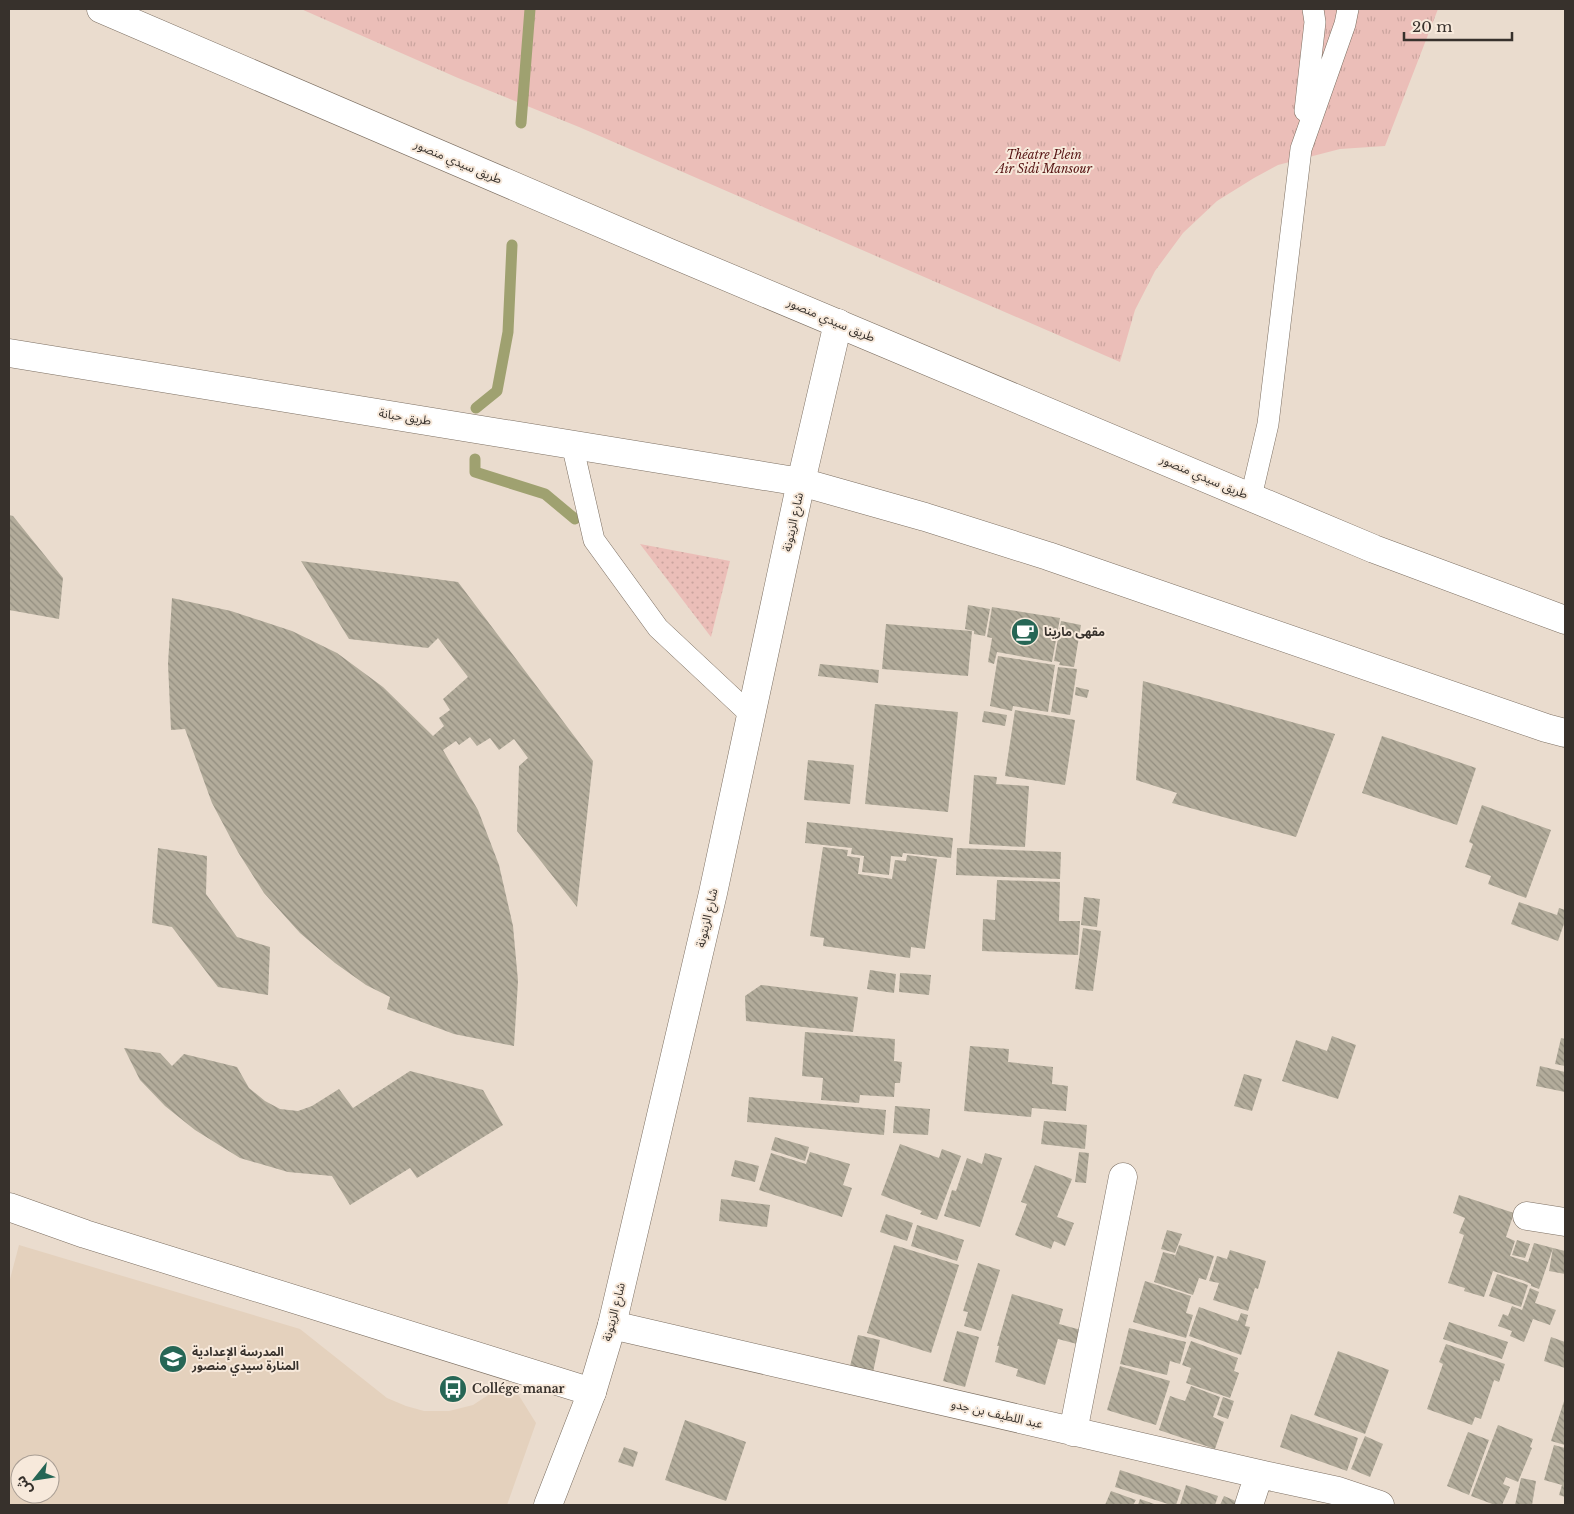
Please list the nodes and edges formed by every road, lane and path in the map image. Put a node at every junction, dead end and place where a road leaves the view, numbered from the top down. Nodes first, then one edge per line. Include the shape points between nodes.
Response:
1 (101, 9) edge
2 (1313, 9) edge
3 (1348, 9) edge
4 (1301, 149) junction
5 (838, 323) junction
6 (9, 353) edge
7 (572, 444) junction
8 (802, 482) junction
9 (1251, 497) junction
10 (1565, 620) edge
11 (751, 715) junction
12 (1565, 733) edge
13 (1123, 1178) dead end
14 (9, 1207) edge
15 (1527, 1216) dead end
16 (1565, 1222) edge
17 (612, 1325) junction
18 (592, 1392) junction
19 (1073, 1432) junction
20 (1259, 1474) junction
21 (548, 1505) edge
22 (1249, 1505) edge
23 (1380, 1505) edge

1 - 5 street, طريق سيدي منصور
2 - 4 lane via 1315,22
3 - 4 lane
4 - 9 lane via 1268,424
5 - 8 street, شارع الزيتونة
5 - 9 street, طريق سيدي منصور
6 - 7 street, طريق حبانة
7 - 8 street, طريق حبانة
7 - 11 lane via 594,540 658,628
8 - 11 street, شارع الزيتونة
8 - 12 street, طريق حبانة via 1048,556
9 - 10 street, طريق سيدي منصور via 1374,549
11 - 17 street, شارع الزيتونة
13 - 19 street
14 - 18 street via 85,1234
15 - 16 street
17 - 18 street, شارع الزيتونة
17 - 19 street, عبد اللطيف بن جدو
18 - 21 street, شارع الزيتونة
19 - 20 street, عبد اللطيف بن جدو
20 - 22 street
20 - 23 street, عبد اللطيف بن جدو via 1338,1491

